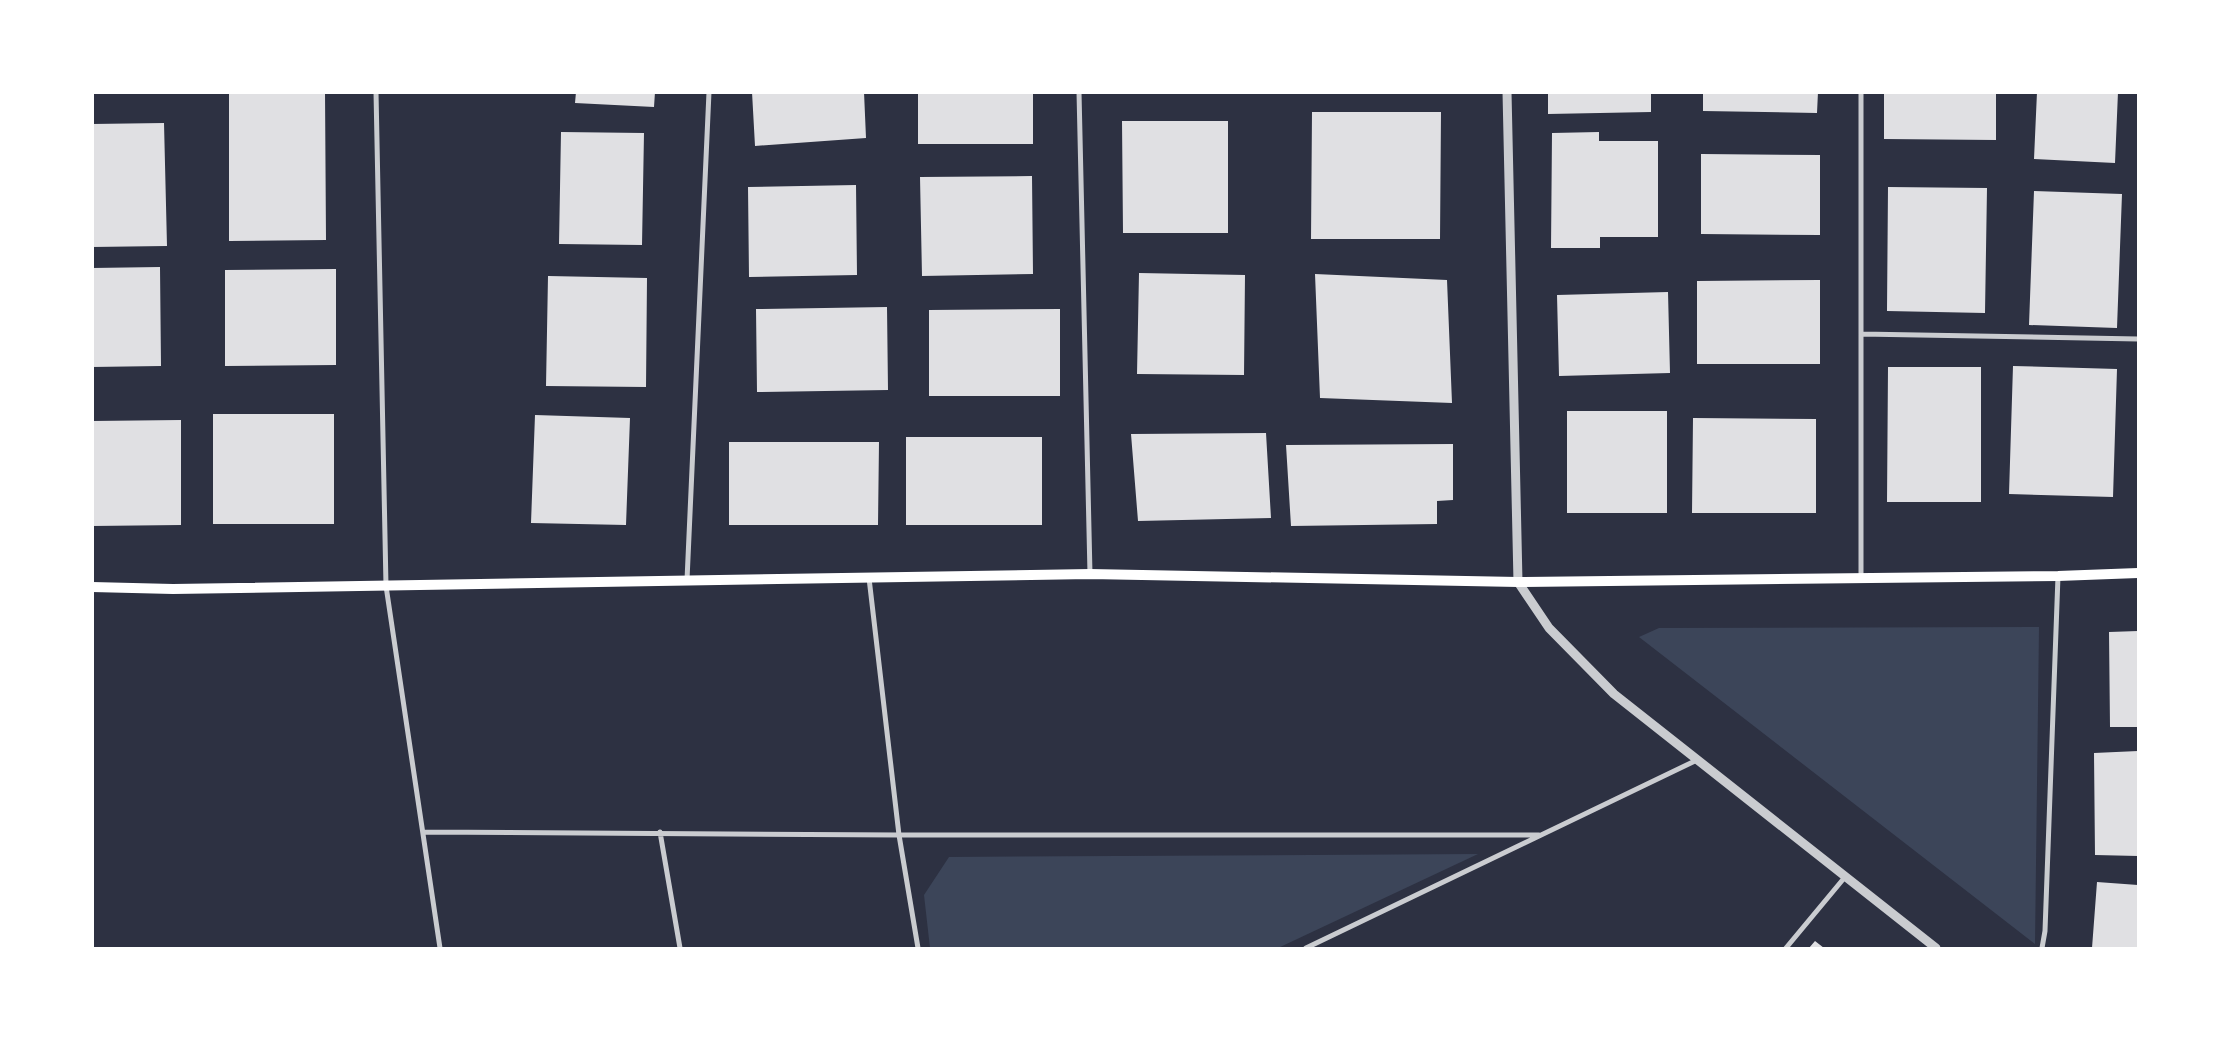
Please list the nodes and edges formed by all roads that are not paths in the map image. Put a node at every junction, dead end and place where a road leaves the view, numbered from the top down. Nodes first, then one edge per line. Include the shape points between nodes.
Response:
1 (376, 92) edge
2 (708, 92) edge
3 (1079, 92) edge
4 (1507, 92) edge
5 (1861, 92) edge
6 (1861, 334) junction
7 (2138, 339) edge
8 (2138, 573) edge
9 (1090, 574) junction
10 (2058, 576) junction
11 (869, 578) junction
12 (1861, 578) junction
13 (686, 580) junction
14 (1518, 582) junction
15 (386, 586) junction
16 (92, 587) edge
17 (1697, 760) junction
18 (423, 832) junction
19 (660, 832) junction
20 (899, 835) junction
21 (1539, 835) junction
22 (1845, 877) junction
23 (440, 948) edge
24 (680, 948) edge
25 (918, 948) edge
26 (1306, 948) edge
27 (1786, 948) edge
28 (1936, 948) edge
29 (2042, 948) edge

1 - 15 street
2 - 13 street
3 - 9 street
4 - 14 street
5 - 6 street
6 - 7 street
6 - 12 street
8 - 10 main road
9 - 11 main road
9 - 14 main road
10 - 12 main road
10 - 29 street
11 - 13 main road
11 - 20 street
12 - 14 main road
13 - 15 main road
14 - 17 street via 1548,628 1614,694
15 - 16 main road
15 - 18 street
17 - 21 street
17 - 22 street
18 - 19 street
18 - 23 street
19 - 20 street
19 - 24 street
20 - 21 street
20 - 25 street
21 - 26 street
22 - 27 street
22 - 28 street

